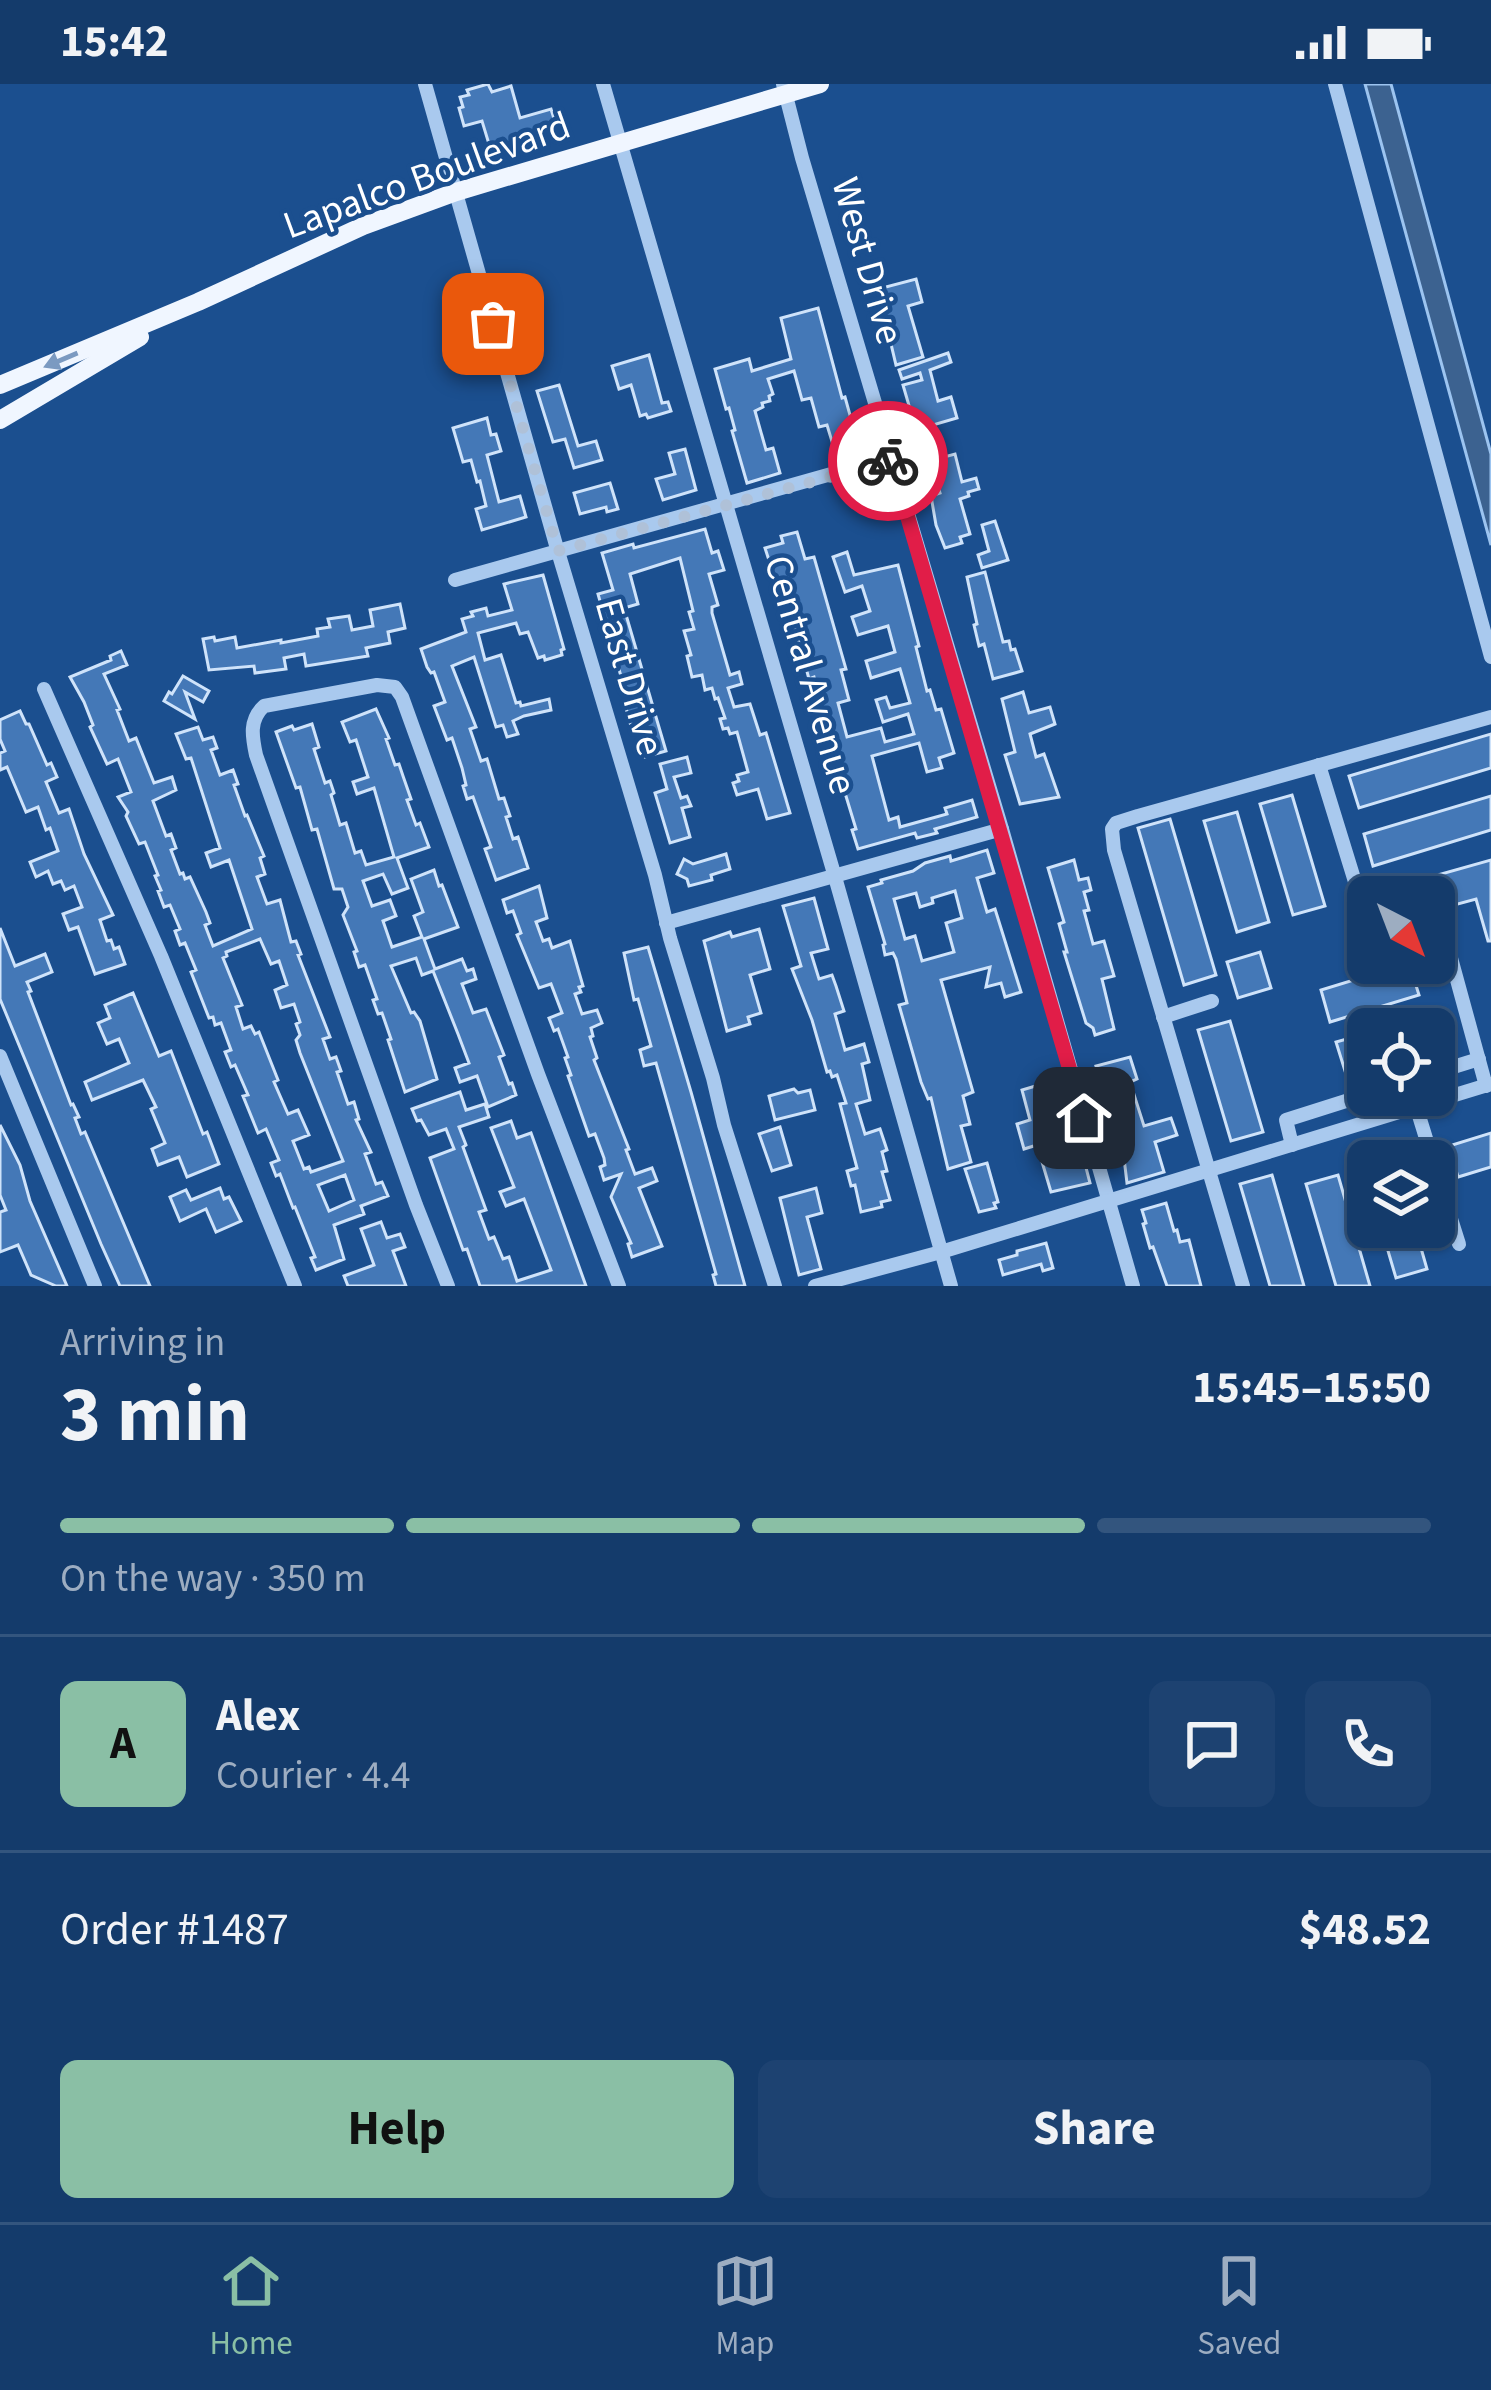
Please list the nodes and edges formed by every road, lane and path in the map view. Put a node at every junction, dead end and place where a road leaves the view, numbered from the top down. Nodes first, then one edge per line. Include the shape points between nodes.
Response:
1 (425, 84) edge
2 (603, 84) edge
3 (820, 84) edge
4 (1335, 84) edge
5 (784, 89) edge
6 (620, 143) junction
7 (456, 192) junction
8 (198, 302) junction
9 (0, 385) edge
10 (0, 420) edge
11 (891, 460) junction
12 (726, 504) junction
13 (558, 551) junction
14 (455, 580) dead end
15 (1491, 656) edge
16 (44, 689) dead end
17 (1491, 717) edge
18 (1319, 765) junction
19 (1001, 830) junction
20 (1354, 876) edge
21 (835, 877) junction
22 (666, 922) junction
23 (1455, 972) edge
24 (1212, 1001) dead end
25 (1163, 1017) junction
26 (0, 1056) edge
27 (1479, 1059) junction
28 (1455, 1066) edge
29 (1489, 1085) edge
30 (1455, 1095) edge
31 (1347, 1101) edge
32 (1384, 1116) edge
33 (1292, 1145) junction
34 (1209, 1171) junction
35 (1108, 1201) junction
36 (1455, 1232) edge
37 (1459, 1244) dead end
38 (941, 1252) junction
39 (95, 1286) edge
40 (295, 1286) edge
41 (448, 1286) edge
42 (619, 1286) edge
43 (775, 1286) edge
44 (814, 1286) edge
45 (951, 1286) edge
46 (1133, 1286) edge
47 (1243, 1286) edge

1 - 7 street, East Drive
2 - 6 street, Central Avenue
3 - 5 main road, Lapalco Boulevard
4 - 15 street
5 - 6 main road, Lapalco Boulevard
5 - 11 street, West Drive
6 - 7 main road, Lapalco Boulevard
6 - 12 street, Central Avenue
7 - 8 main road, Lapalco Boulevard
7 - 13 street, East Drive
8 -> 9 main road, Lapalco Boulevard
8 - 10 main road, Lapalco Boulevard
11 - 12 street
11 - 19 street, West Drive
12 - 13 street
12 - 21 street, Central Avenue
13 - 14 street
13 - 22 street, East Drive
16 - 40 street
17 - 18 street
18 - 20 street
18 - 25 street via 1112,829
19 - 21 street
19 - 35 street, West Drive
21 - 22 street
21 - 38 street, Central Avenue
22 - 43 street, East Drive
23 - 27 street
24 - 25 street
25 - 34 street
26 - 39 street
27 - 28 street
27 - 29 street
29 - 30 street
31 - 33 street via 1286,1120
32 - 33 street
33 - 34 street
34 - 35 street
34 - 47 street
35 - 38 street
35 - 46 street, West Drive
36 - 37 street
38 - 44 street
38 - 45 street, Central Avenue
41 - 42 street via 256,755 254,715 264,706 377,685 402,697

